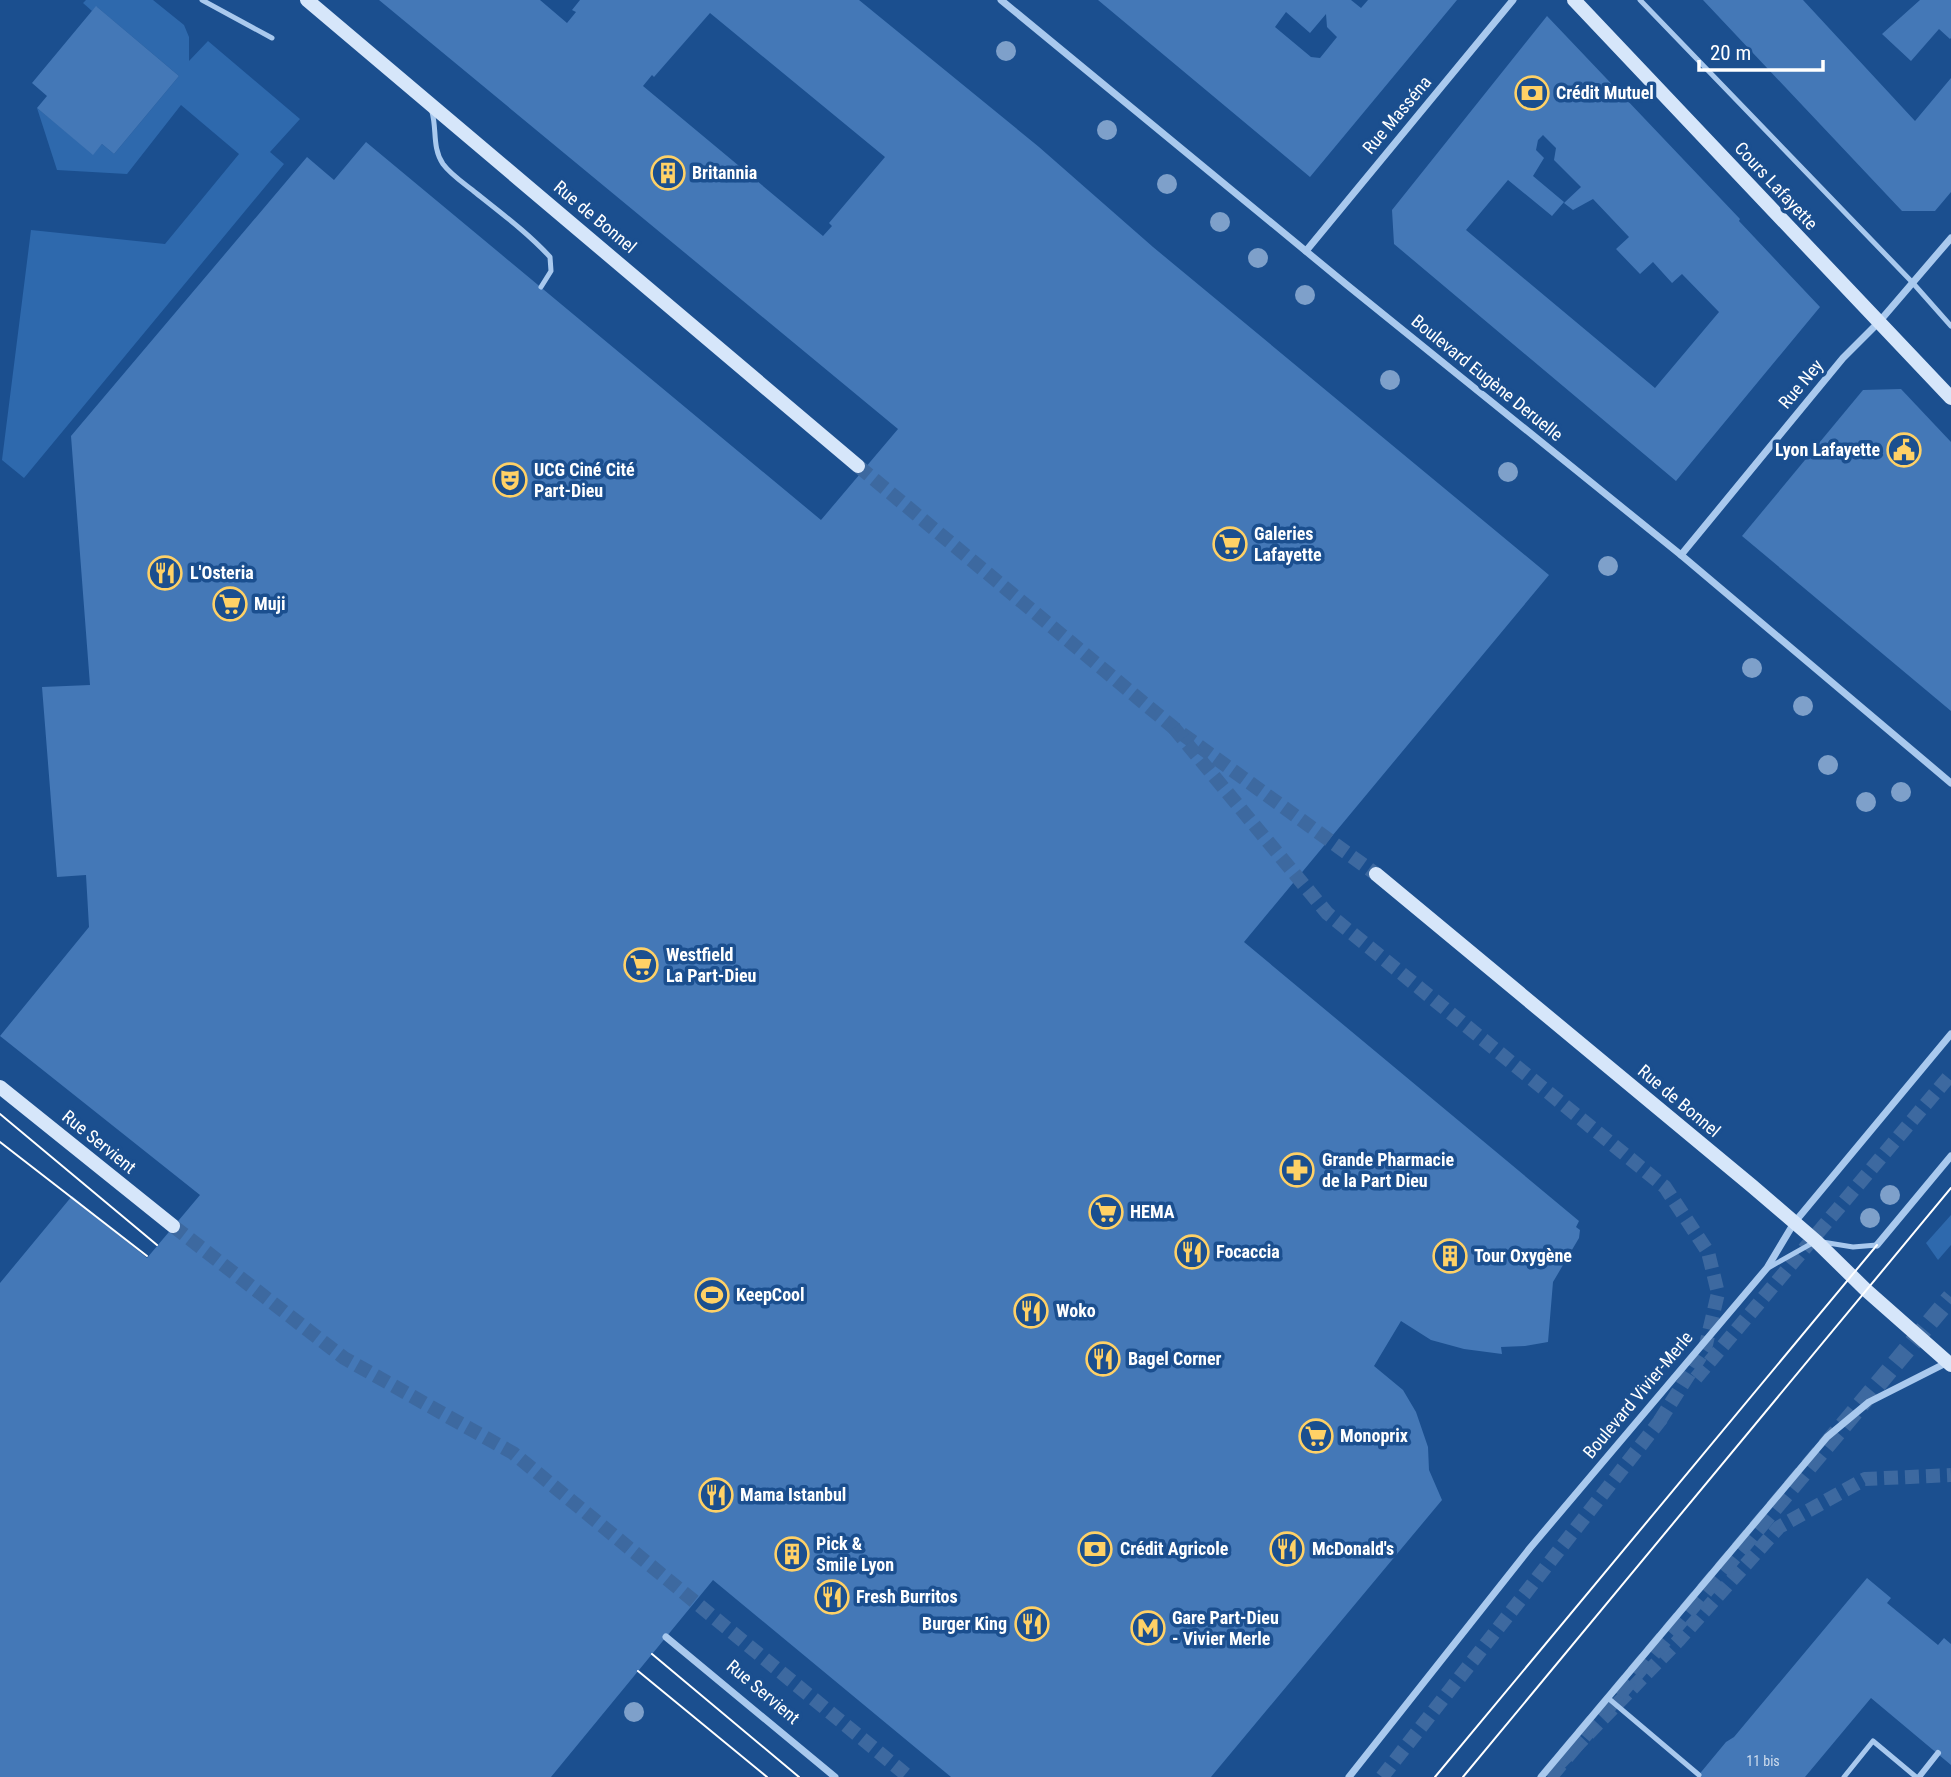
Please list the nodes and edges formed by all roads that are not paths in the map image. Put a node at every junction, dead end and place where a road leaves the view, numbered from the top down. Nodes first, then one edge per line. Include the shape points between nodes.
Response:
1 (202, 0) edge
2 (307, 0) edge
3 (1001, 0) edge
4 (1513, 0) edge
5 (1574, 0) edge
6 (1640, 0) edge
7 (272, 38) dead end
8 (415, 90) junction
9 (1951, 238) edge
10 (1306, 251) junction
11 (1912, 282) junction
12 (541, 287) dead end
13 (1879, 323) junction
14 (1951, 326) edge
15 (1951, 398) edge
16 (858, 466) tunnel mouth
17 (1681, 555) junction
18 (1951, 783) edge
19 (1376, 874) tunnel mouth
20 (1951, 1034) edge
21 (0, 1087) edge
22 (1951, 1156) edge
23 (1794, 1223) junction
24 (173, 1226) tunnel mouth
25 (1816, 1241) junction
26 (1877, 1245) joint
27 (1767, 1268) junction
28 (1950, 1362) edge
29 (666, 1637) dead end
30 (1608, 1698) junction
31 (1938, 1754) dead end
32 (1699, 1775) dead end
33 (835, 1777) edge
34 (1349, 1777) edge
35 (1541, 1777) edge
36 (1844, 1777) edge
37 (1917, 1777) edge

1 - 7 lane
2 - 8 main road, Rue de Bonnel
3 - 10 street, Boulevard Eugène Deruelle
4 - 10 street, Rue Masséna
5 - 13 main road, Cours Lafayette
6 - 11 lane
8 - 12 lane via 430,107 434,142 443,163 550,257 551,271
8 - 16 main road, Rue de Bonnel
9 - 11 street, Rue Ney
10 - 17 street, Boulevard Eugène Deruelle
11 - 13 street, Rue Ney
11 - 14 lane
13 - 15 main road, Cours Lafayette
13 - 17 street, Rue Ney via 1843,358
17 - 18 street, Boulevard Eugène Deruelle
19 - 23 main road, Rue de Bonnel
20 - 23 street, Boulevard Vivier-Merle
21 - 24 main road, Rue Servient
22 - 26 street
23 - 25 main road, Rue de Bonnel
23 - 27 street, Boulevard Vivier-Merle
25 - 26 lane via 1853,1247
25 - 27 lane
25 - 28 main road, Rue de Bonnel
27 - 34 street, Boulevard Vivier-Merle via 1530,1548
28 - 30 street via 1869,1402 1827,1437
29 - 33 street, Rue Servient
30 - 32 lane
30 - 35 street
31 - 37 street
36 - 37 lane via 1873,1741

